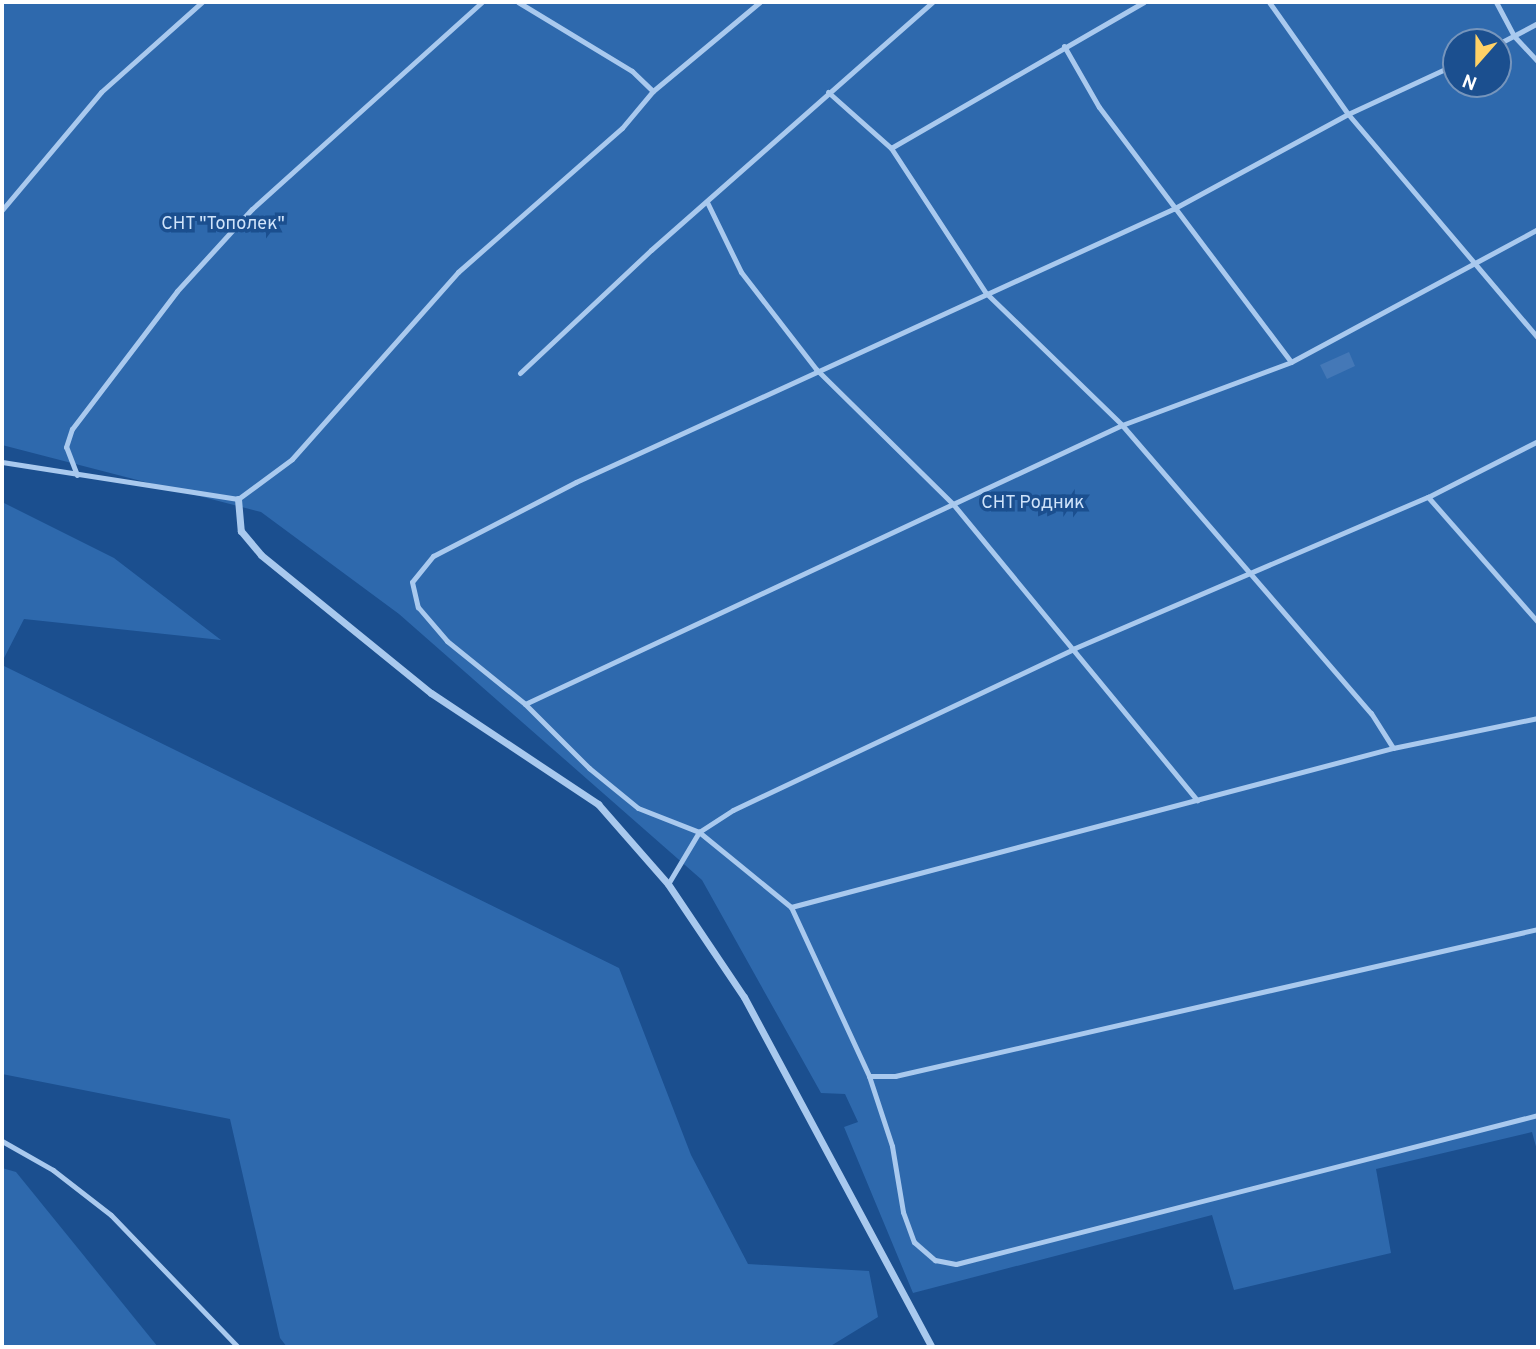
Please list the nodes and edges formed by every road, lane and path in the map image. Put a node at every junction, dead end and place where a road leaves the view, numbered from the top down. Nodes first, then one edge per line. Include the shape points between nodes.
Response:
1 (202, 2) edge
2 (482, 2) edge
3 (518, 2) edge
4 (760, 2) edge
5 (932, 2) edge
6 (1144, 2) edge
7 (1269, 2) edge
8 (1496, 2) edge
9 (1538, 23) edge
10 (1514, 36) junction
11 (1064, 46) junction
12 (1538, 62) edge
13 (1442, 70) edge
14 (653, 91) junction
15 (828, 92) junction
16 (1348, 114) junction
17 (891, 148) junction
18 (707, 202) junction
19 (1173, 209) junction
20 (2, 210) edge
21 (1538, 229) edge
22 (1474, 263) junction
23 (986, 293) junction
24 (1538, 338) edge
25 (1291, 362) junction
26 (817, 369) junction
27 (520, 373) dead end
28 (1122, 425) junction
29 (1538, 440) edge
30 (2, 462) edge
31 (77, 475) junction
32 (1428, 497) junction
33 (238, 499) junction
34 (953, 504) junction
35 (1250, 571) junction
36 (1538, 622) edge
37 (1075, 648) junction
38 (525, 704) junction
39 (1538, 718) edge
40 (1393, 748) junction
41 (1197, 800) junction
42 (699, 832) junction
43 (668, 884) junction
44 (791, 907) junction
45 (1538, 929) edge
46 (869, 1076) junction
47 (1538, 1115) edge
48 (2, 1141) edge
49 (238, 1347) edge
50 (932, 1347) edge

1 - 20 lane via 102,92
2 - 31 lane via 252,209 177,291 72,429 66,447
3 - 14 lane via 632,71
4 - 14 lane
5 - 15 lane
6 - 11 lane
7 - 16 lane
8 - 10 lane
9 - 10 lane
10 - 12 lane
11 - 17 lane
11 - 19 lane via 1099,107
13 - 16 lane
14 - 33 lane via 622,128 458,272 292,459
15 - 17 lane
15 - 18 lane
16 - 19 lane
16 - 22 lane
17 - 23 lane
18 - 26 lane via 741,272
18 - 27 lane
19 - 23 lane
19 - 25 lane
21 - 22 lane
22 - 24 lane
22 - 25 lane
23 - 26 lane
23 - 28 lane
25 - 28 lane
26 - 34 lane
26 - 38 lane via 576,482 433,556 412,582 418,607 447,641
28 - 34 lane
28 - 35 lane
29 - 32 lane
30 - 31 lane
31 - 33 lane
32 - 35 lane
32 - 36 lane
33 - 43 street via 241,531 261,555 430,693 598,804
34 - 37 lane
34 - 38 lane
35 - 37 lane
35 - 40 lane via 1371,713
37 - 41 lane
37 - 42 lane via 733,810
38 - 42 lane via 589,768 638,808
39 - 40 lane
40 - 41 lane
41 - 44 lane
42 - 43 lane
42 - 44 lane
43 - 50 street via 744,998
44 - 46 lane
45 - 46 lane via 895,1076
46 - 47 lane via 892,1146 914,1242 934,1260 956,1264
48 - 49 lane via 53,1170 111,1215

